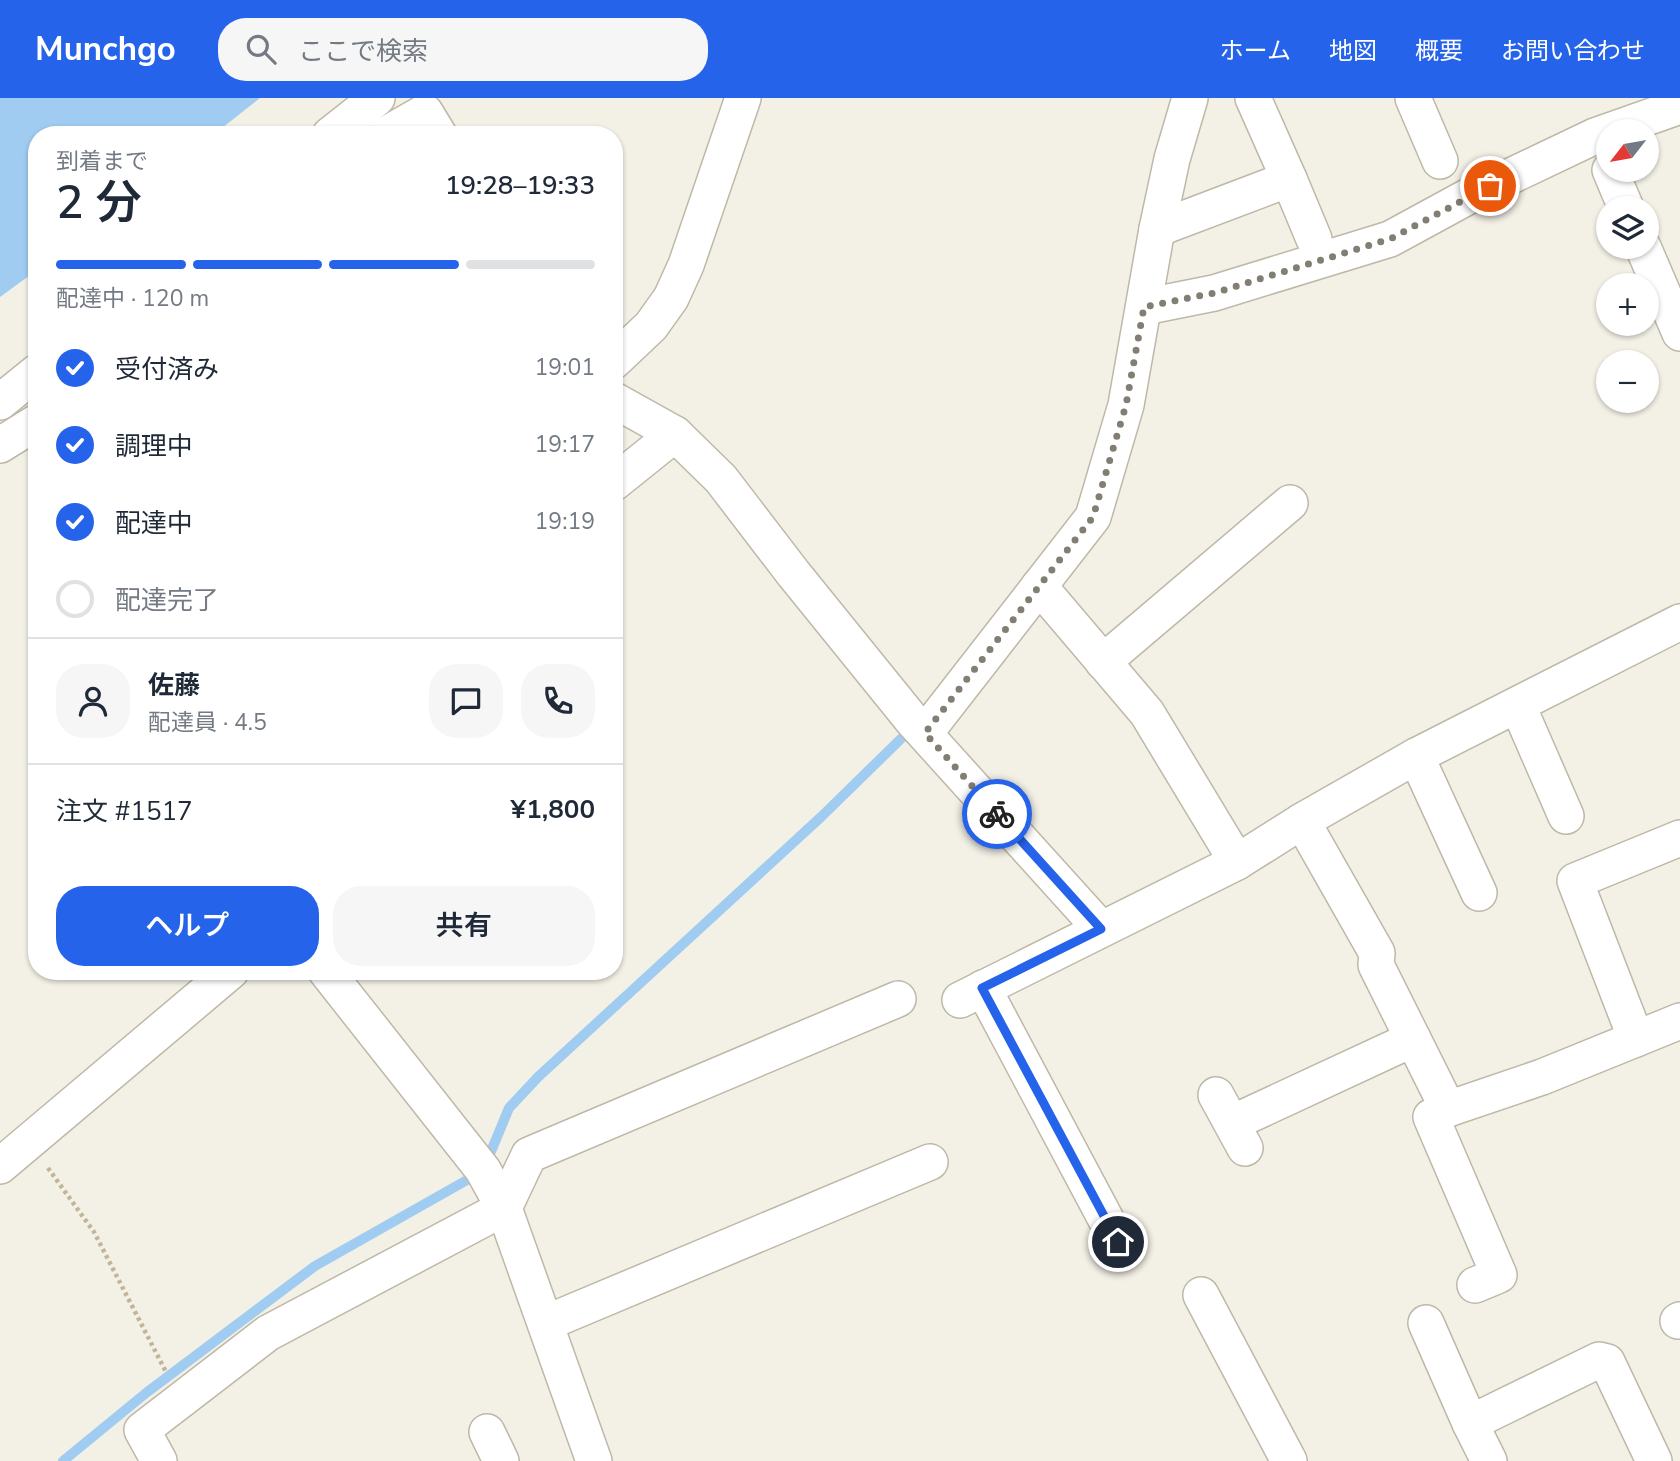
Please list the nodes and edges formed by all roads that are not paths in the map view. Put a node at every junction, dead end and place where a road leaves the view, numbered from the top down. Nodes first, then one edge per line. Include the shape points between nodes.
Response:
1 (377, 98) edge
2 (743, 98) edge
3 (1190, 98) edge
4 (1253, 98) edge
5 (1413, 98) edge
6 (1680, 106) edge
7 (434, 115) edge
8 (1659, 120) edge
9 (341, 126) edge
10 (407, 126) edge
11 (1596, 160) edge
12 (1440, 161) dead end
13 (1289, 179) junction
14 (1157, 229) junction
15 (1314, 239) dead end
16 (1648, 259) edge
17 (1144, 307) junction
18 (1680, 333) edge
19 (623, 352) edge
20 (28, 379) edge
21 (0, 402) edge
22 (623, 406) edge
23 (28, 427) edge
24 (675, 434) junction
25 (0, 444) edge
26 (623, 476) edge
27 (1290, 503) dead end
28 (1039, 586) junction
29 (1680, 622) edge
30 (1103, 662) junction
31 (1518, 706) junction
32 (925, 733) junction
33 (1416, 756) junction
34 (1566, 816) dead end
35 (1302, 821) junction
36 (1680, 838) edge
37 (1237, 862) junction
38 (1479, 893) dead end
39 (1101, 929) junction
40 (220, 980) edge
41 (333, 980) edge
42 (898, 999) dead end
43 (1680, 1021) edge
44 (1413, 1039) junction
45 (1636, 1039) junction
46 (1428, 1118) junction
47 (1231, 1122) dead end
48 (930, 1162) dead end
49 (0, 1166) edge
50 (504, 1208) junction
51 (1118, 1242) dead end
52 (1475, 1285) dead end
53 (1201, 1295) dead end
54 (546, 1323) junction
55 (1426, 1323) dead end
56 (1470, 1423) junction
57 (159, 1461) edge
58 (594, 1461) edge
59 (1289, 1461) edge
60 (1489, 1461) edge
61 (1654, 1461) edge

1 - 9 street
2 - 19 street via 671,298 651,326
3 - 14 street
4 - 13 street
5 - 12 street
6 - 8 street
7 - 10 street
11 - 17 street via 1469,196 1390,239 1214,293
13 - 14 street
13 - 15 street
14 - 17 street
16 - 18 street
17 - 28 street via 1126,405 1093,517
20 - 21 street
22 - 24 street
23 - 25 street
24 - 26 street
24 - 32 street via 721,479
27 - 30 street
28 - 30 street
28 - 32 street
29 - 31 street
30 - 37 street via 1147,713
31 - 33 street
31 - 34 street
32 - 39 street
33 - 35 street
33 - 38 street
35 - 37 street
35 - 44 street via 1377,953 1376,965
36 - 45 street via 1575,881
37 - 39 street
39 - 51 street via 971,994
40 - 49 street
41 - 50 street via 483,1170
42 - 50 street via 529,1155
43 - 45 street
44 - 46 street
44 - 47 street
45 - 46 street
46 - 52 street via 1499,1275
48 - 54 street
50 - 54 street
50 - 57 street via 268,1333 142,1430
53 - 59 street
54 - 58 street
55 - 56 street
56 - 60 street
56 - 61 street via 1599,1360 1607,1362

